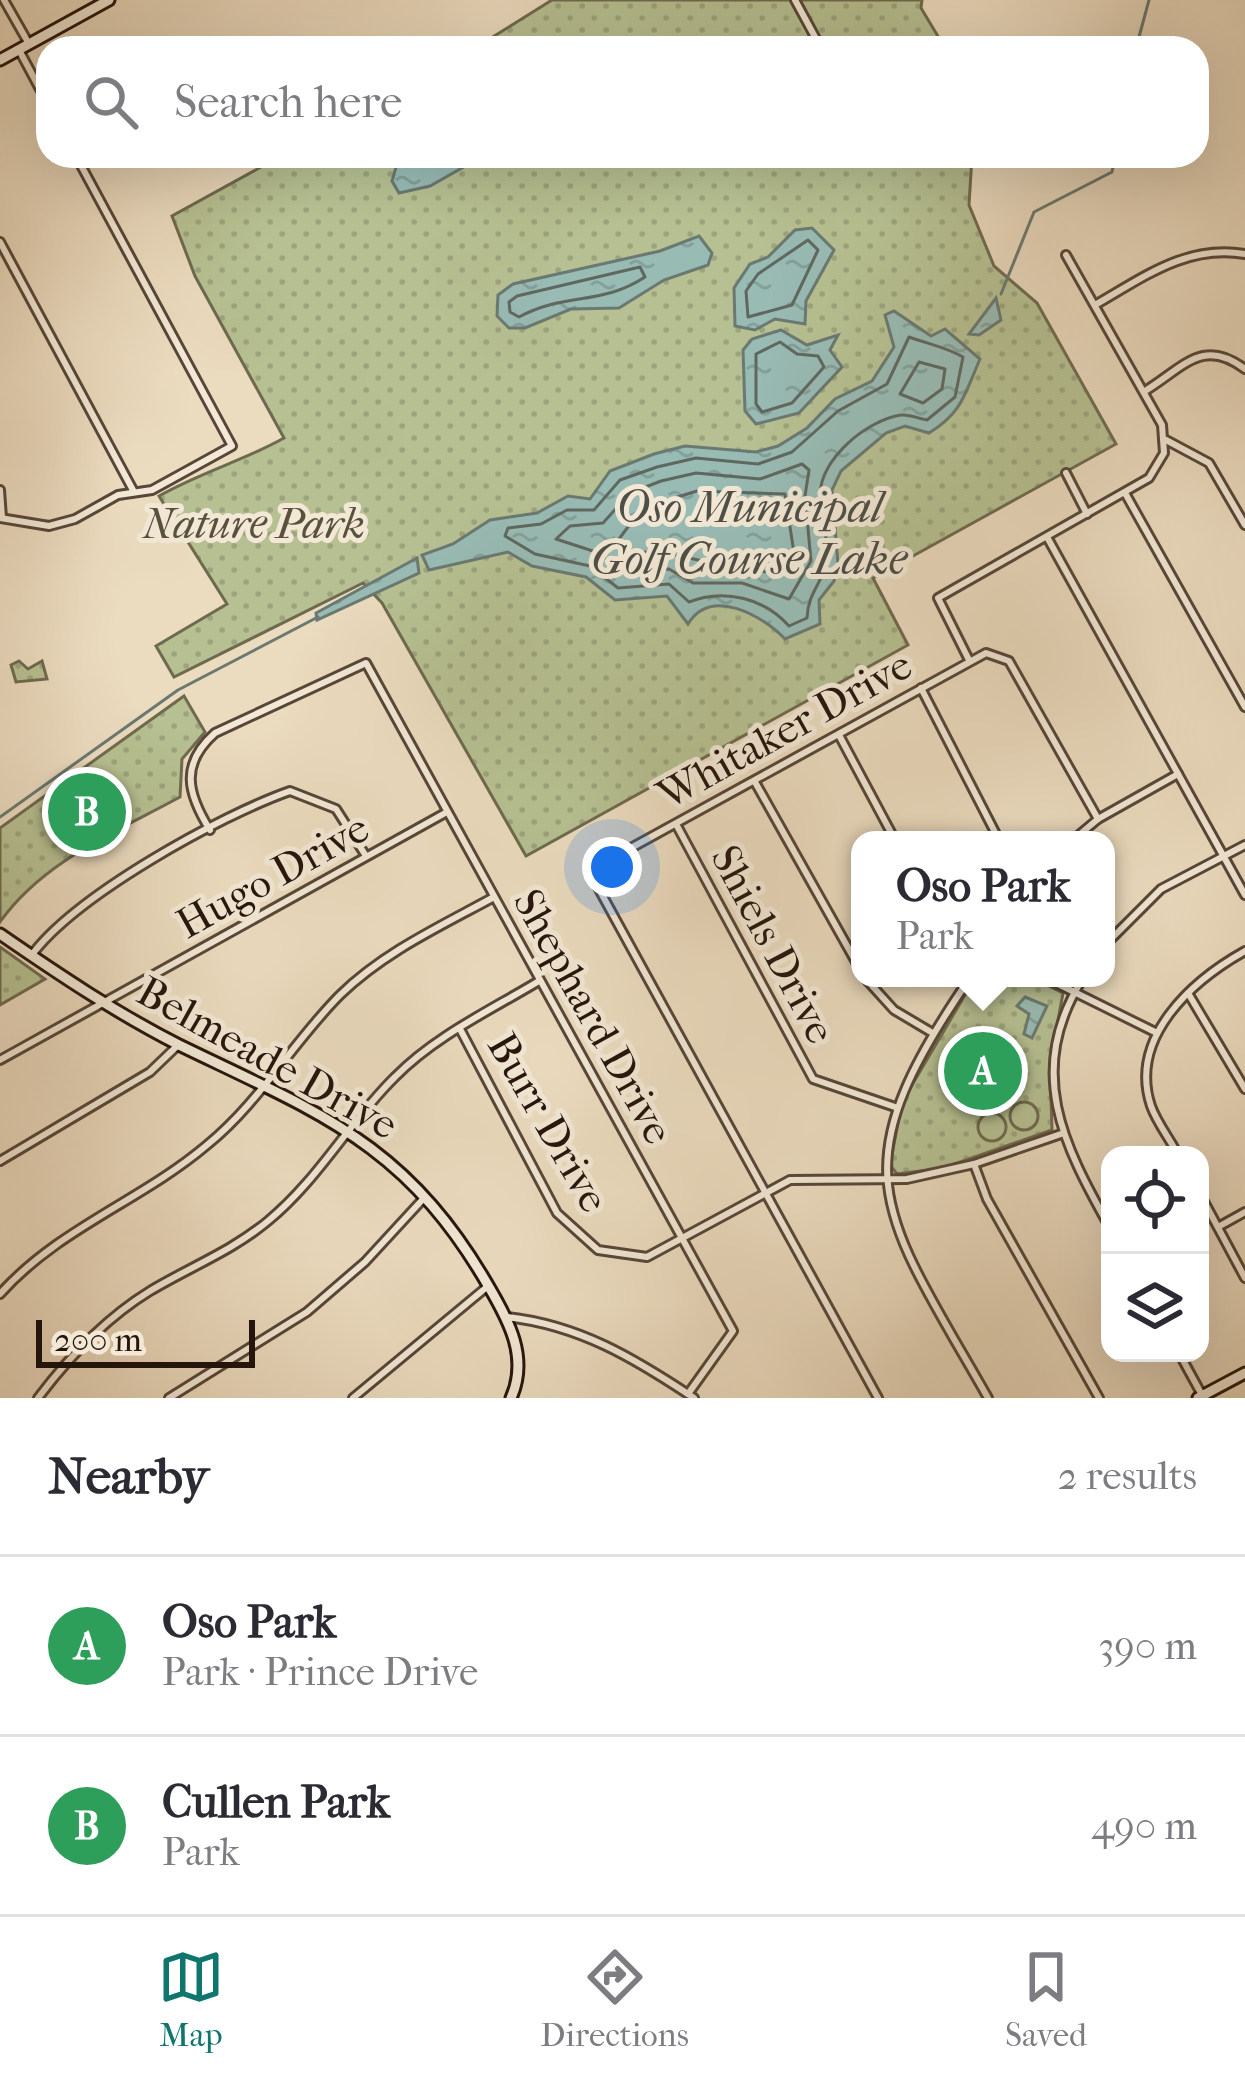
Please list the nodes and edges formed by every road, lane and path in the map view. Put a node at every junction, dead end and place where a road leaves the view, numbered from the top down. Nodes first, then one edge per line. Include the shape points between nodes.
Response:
1 (4, 0) edge
2 (795, 0) edge
3 (105, 1) edge
4 (43, 36) edge
5 (814, 36) edge
6 (36, 40) edge
7 (24, 47) junction
8 (0, 60) edge
9 (36, 76) edge
10 (82, 168) edge
11 (0, 242) edge
12 (1245, 254) edge
13 (1066, 255) dead end
14 (1095, 304) junction
15 (1245, 370) edge
16 (1145, 391) junction
17 (1166, 440) junction
18 (1066, 473) dead end
19 (0, 490) edge
20 (134, 492) junction
21 (1125, 493) junction
22 (1242, 511) edge
23 (1087, 514) junction
24 (1, 518) edge
25 (1245, 525) edge
26 (1047, 537) junction
27 (970, 661) junction
28 (921, 688) junction
29 (1245, 706) edge
30 (838, 735) junction
31 (1178, 774) junction
32 (755, 782) junction
33 (447, 812) junction
34 (1098, 819) junction
35 (676, 824) junction
36 (210, 830) junction
37 (891, 831) edge
38 (994, 831) edge
39 (1084, 831) edge
40 (1245, 845) edge
41 (366, 856) junction
42 (1223, 857) junction
43 (1245, 895) edge
44 (494, 897) junction
45 (0, 934) edge
46 (1115, 935) edge
47 (1245, 951) edge
48 (851, 953) edge
49 (32, 956) junction
50 (539, 981) junction
51 (874, 987) edge
52 (964, 987) edge
53 (1066, 987) edge
54 (1077, 987) edge
55 (1075, 991) junction
56 (1187, 993) junction
57 (103, 1004) junction
58 (460, 1029) junction
59 (932, 1032) junction
60 (1156, 1032) junction
61 (179, 1044) junction
62 (0, 1060) edge
63 (266, 1084) junction
64 (1245, 1089) edge
65 (896, 1107) junction
66 (351, 1130) junction
67 (1061, 1134) junction
68 (1173, 1146) edge
69 (0, 1161) edge
70 (974, 1164) junction
71 (887, 1182) junction
72 (765, 1193) junction
73 (427, 1196) junction
74 (1209, 1210) edge
75 (1101, 1211) edge
76 (1245, 1213) edge
77 (1218, 1227) junction
78 (683, 1240) junction
79 (1245, 1278) edge
80 (488, 1286) junction
81 (0, 1294) edge
82 (507, 1317) junction
83 (1183, 1362) edge
84 (1245, 1373) edge
85 (691, 1396) edge
86 (1200, 1397) edge
87 (38, 1398) edge
88 (169, 1398) edge
89 (353, 1398) edge
90 (511, 1398) edge
91 (878, 1398) edge
92 (988, 1398) edge
93 (1099, 1398) edge

1 - 7 street
2 - 5 street
3 - 4 street
6 - 7 street
7 - 8 street
7 - 9 street
10 - 20 street via 232,446
11 - 20 street
12 - 14 street via 1206,250 1178,259
13 - 14 street
14 - 16 street
15 - 16 street via 1225,354 1205,353
16 - 17 street
17 - 21 street, Whitaker Drive via 1149,478
17 - 22 street via 1209,464
18 - 23 street
19 - 24 street
20 - 24 street via 50,526
21 - 23 street, Whitaker Drive
21 - 29 street
22 - 25 street
23 - 26 street, Whitaker Drive
26 - 27 street, Whitaker Drive via 938,598
26 - 31 street
27 - 28 street, Whitaker Drive
27 - 34 street via 986,653 1009,661
28 - 30 street, Whitaker Drive
28 - 38 street
30 - 32 street, Whitaker Drive
30 - 37 street
31 - 34 street
31 - 42 street
32 - 35 street, Whitaker Drive
32 - 48 street
33 - 36 street, Shephard Drive via 366,662 200,747 188,779
33 - 41 street, Hugo Drive
33 - 44 street, Shephard Drive
34 - 39 street
35 - 65 street, Shiels Drive via 813,1079
35 - 72 street, Whitaker Drive via 590,872
36 - 41 street via 274,796 304,793 335,809
36 - 49 street via 67,914
40 - 42 street
41 - 57 street, Hugo Drive
42 - 43 street
42 - 46 street via 1161,889
44 - 50 street, Shephard Drive
44 - 63 street via 368,969
45 - 49 street, Belmeade Drive
47 - 56 street
49 - 57 street, Belmeade Drive
50 - 58 street
50 - 78 street, Shephard Drive
51 - 59 street
52 - 59 street
53 - 55 street
54 - 55 street
55 - 60 street
55 - 67 street via 1055,1064
56 - 60 street
56 - 64 street
57 - 61 street, Belmeade Drive
57 - 62 street, Hugo Drive
58 - 66 street via 419,1053
58 - 78 street, Burr Drive via 574,1233 623,1257 646,1257
59 - 65 street
60 - 68 street via 1151,1106
61 - 63 street, Belmeade Drive
61 - 69 street via 150,1072
63 - 66 street, Belmeade Drive
63 - 81 street via 204,1149 57,1241
65 - 71 street
66 - 73 street, Belmeade Drive
66 - 87 street via 269,1220 127,1308
67 - 70 street, Burr Drive
67 - 75 street
70 - 71 street, Burr Drive
70 - 93 street
71 - 72 street, Burr Drive via 803,1177
71 - 92 street via 905,1253
72 - 78 street, Burr Drive
72 - 91 street, Whitaker Drive
73 - 80 street, Belmeade Drive
73 - 88 street via 307,1312
74 - 77 street
76 - 77 street
77 - 79 street
78 - 85 street, Shephard Drive via 733,1331
80 - 82 street, Belmeade Drive
80 - 89 street
82 - 85 street via 544,1321 607,1345
82 - 90 street, Belmeade Drive via 519,1368
83 - 86 street
84 - 86 street

